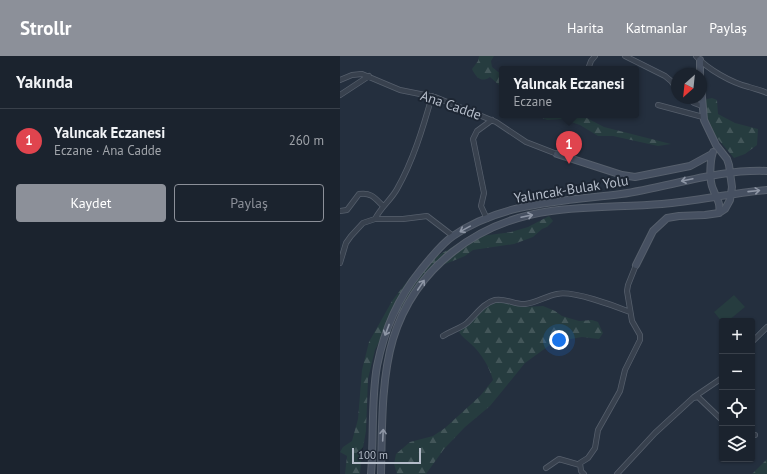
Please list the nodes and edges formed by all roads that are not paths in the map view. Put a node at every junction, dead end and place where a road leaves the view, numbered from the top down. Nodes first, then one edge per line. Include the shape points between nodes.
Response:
1 (595, 56) edge
2 (626, 56) edge
3 (700, 57) edge
4 (589, 66) edge
5 (700, 68) edge
6 (369, 76) junction
7 (340, 80) edge
8 (671, 81) edge
9 (767, 93) edge
10 (340, 95) edge
11 (432, 96) junction
12 (698, 104) edge
13 (658, 106) dead end
14 (702, 106) joint
15 (703, 117) junction
16 (492, 120) junction
17 (716, 145) junction
18 (557, 154) joint
19 (712, 154) junction
20 (767, 171) edge
21 (729, 173) junction
22 (712, 175) junction
23 (767, 190) edge
24 (732, 194) junction
25 (716, 196) junction
26 (383, 206) junction
27 (340, 211) edge
28 (720, 213) junction
29 (375, 219) junction
30 (487, 219) junction
31 (453, 236) junction
32 (340, 263) edge
33 (636, 265) joint
34 (630, 312) junction
35 (767, 327) edge
36 (443, 336) dead end
37 (755, 339) edge
38 (719, 380) edge
39 (693, 398) junction
40 (719, 417) edge
41 (580, 466) junction
42 (546, 468) dead end
43 (371, 474) edge
44 (381, 474) edge
45 (584, 474) edge
46 (617, 474) edge

1 - 4 street
2 - 8 street
3 - 5 main road
3 - 9 street via 716,72 741,85
6 - 7 street, Ana Cadde via 352,75
6 - 10 street
6 - 11 street, Ana Cadde via 400,90
11 - 16 street, Ana Cadde
11 - 26 street via 421,132 397,190
12 - 14 street
13 - 15 street
14 - 15 main road
15 - 17 main road
16 - 18 street, Ana Cadde via 526,142
16 - 30 street via 477,131 473,139 484,193 481,206
17 - 19 main road
17 - 21 main road via 729,162
18 - 19 main road via 622,175 635,176 690,166
19 - 22 main road
20 - 21 main road, Yalıncak-Bulak Yolu
21 - 22 main road, Yalıncak-Bulak Yolu
21 - 24 main road
22 - 25 main road via 712,187
22 -> 30 main road, Yalıncak-Bulak Yolu via 623,194 558,201 516,209
24 -> 23 main road, Yalıncak-Bulak Yolu
24 - 25 main road, Yalıncak-Bulak Yolu
24 - 28 main road via 727,207
25 - 28 main road
44 -> 25 main road, Yalıncak-Bulak Yolu via 387,365 394,338 407,304 439,263 476,235 504,222 550,211 662,204
26 - 27 street via 366,193 358,194 347,210
26 - 29 street
28 - 33 main road via 666,218 653,231
29 - 31 street via 427,216
29 - 32 street via 363,223 351,236
30 -> 31 main road, Yalıncak-Bulak Yolu
31 -> 43 main road, Yalıncak-Bulak Yolu via 437,250 410,283 397,306 383,341 377,367
33 - 34 street via 626,290
34 - 36 street via 565,292 524,304 496,300 486,305 467,323
34 - 41 street via 640,340 625,370 620,391 598,430 595,448
35 - 37 street
38 - 39 street
39 - 40 street via 698,397
39 - 46 street
41 - 42 street via 559,460
41 - 45 street

